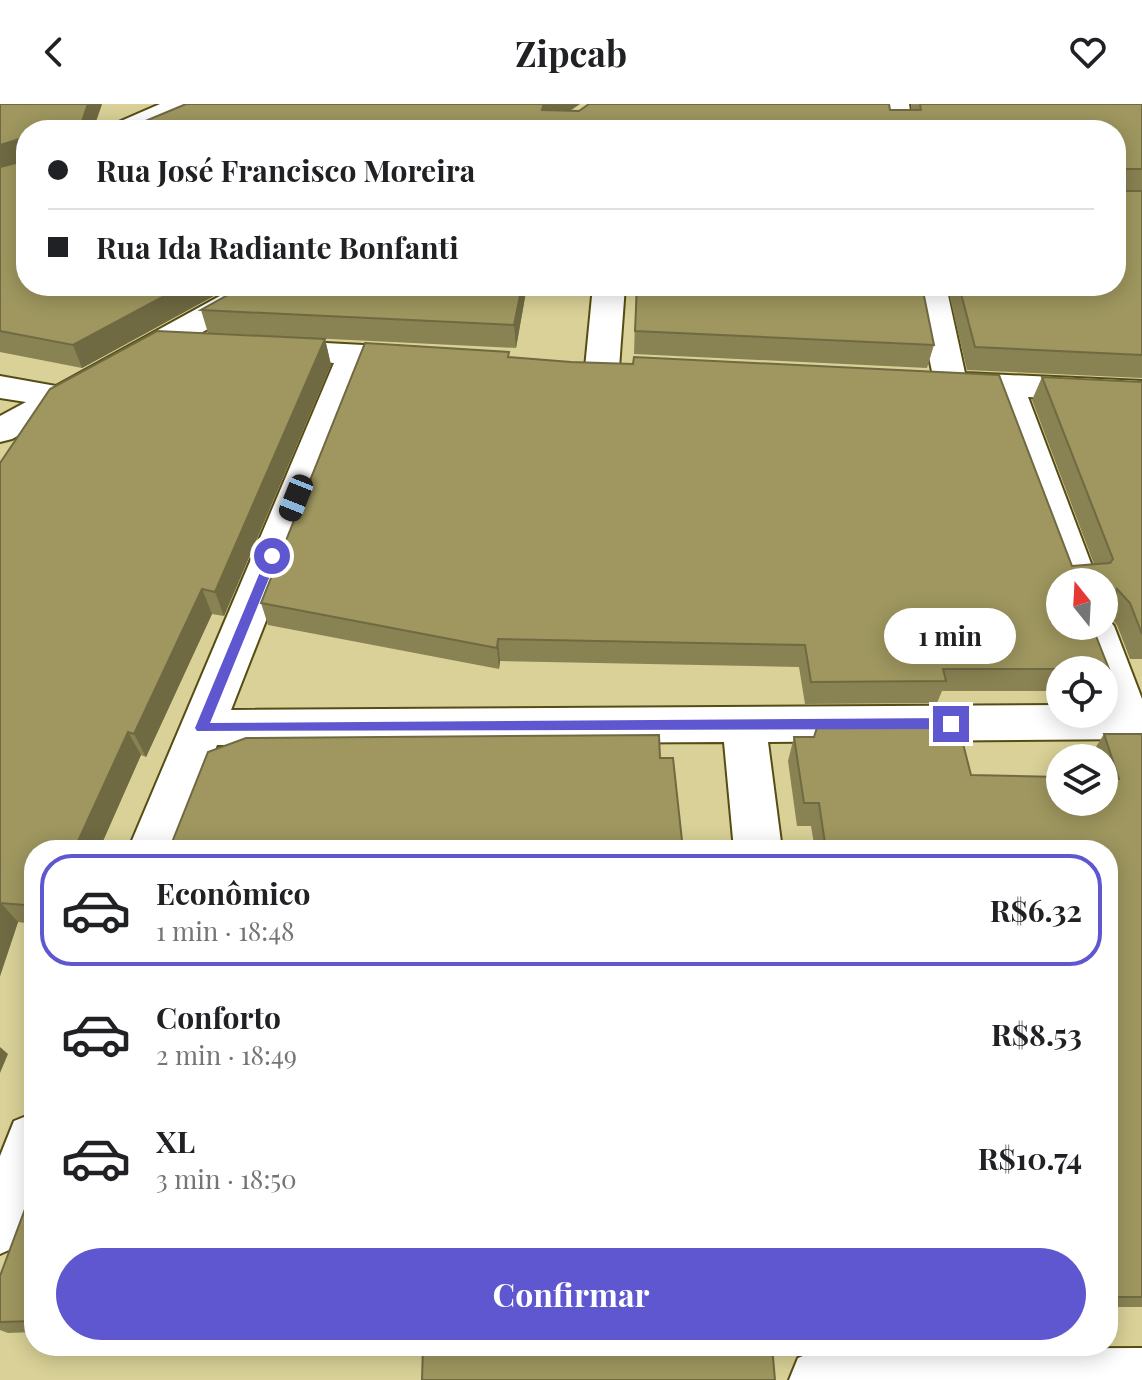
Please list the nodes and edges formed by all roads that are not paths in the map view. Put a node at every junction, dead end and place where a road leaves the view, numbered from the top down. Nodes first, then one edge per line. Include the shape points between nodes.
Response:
1 (182, 104) edge
2 (146, 120) edge
3 (243, 296) edge
4 (608, 296) edge
5 (931, 296) edge
6 (157, 343) junction
7 (354, 355) junction
8 (447, 360) edge
9 (603, 368) edge
10 (1007, 386) junction
11 (0, 387) edge
12 (1142, 392) edge
13 (60, 397) junction
14 (0, 431) edge
15 (1073, 568) edge
16 (1100, 640) edge
17 (1135, 722) edge
18 (744, 725) junction
19 (201, 728) junction
20 (156, 840) edge
21 (757, 840) edge
22 (24, 1166) edge
23 (0, 1225) edge
24 (817, 1356) edge
25 (1142, 1379) edge
26 (820, 1380) edge

1 - 2 street
3 - 6 street
4 - 9 street
5 - 10 street via 936,383
6 - 7 street
6 - 13 street
7 - 8 street
7 - 19 street
10 - 12 street
10 - 15 street
11 - 13 street
13 - 14 street
16 - 17 street
17 - 18 street
18 - 19 street
18 - 21 street
19 - 20 street
22 - 23 street
24 - 26 street
25 - 26 street

